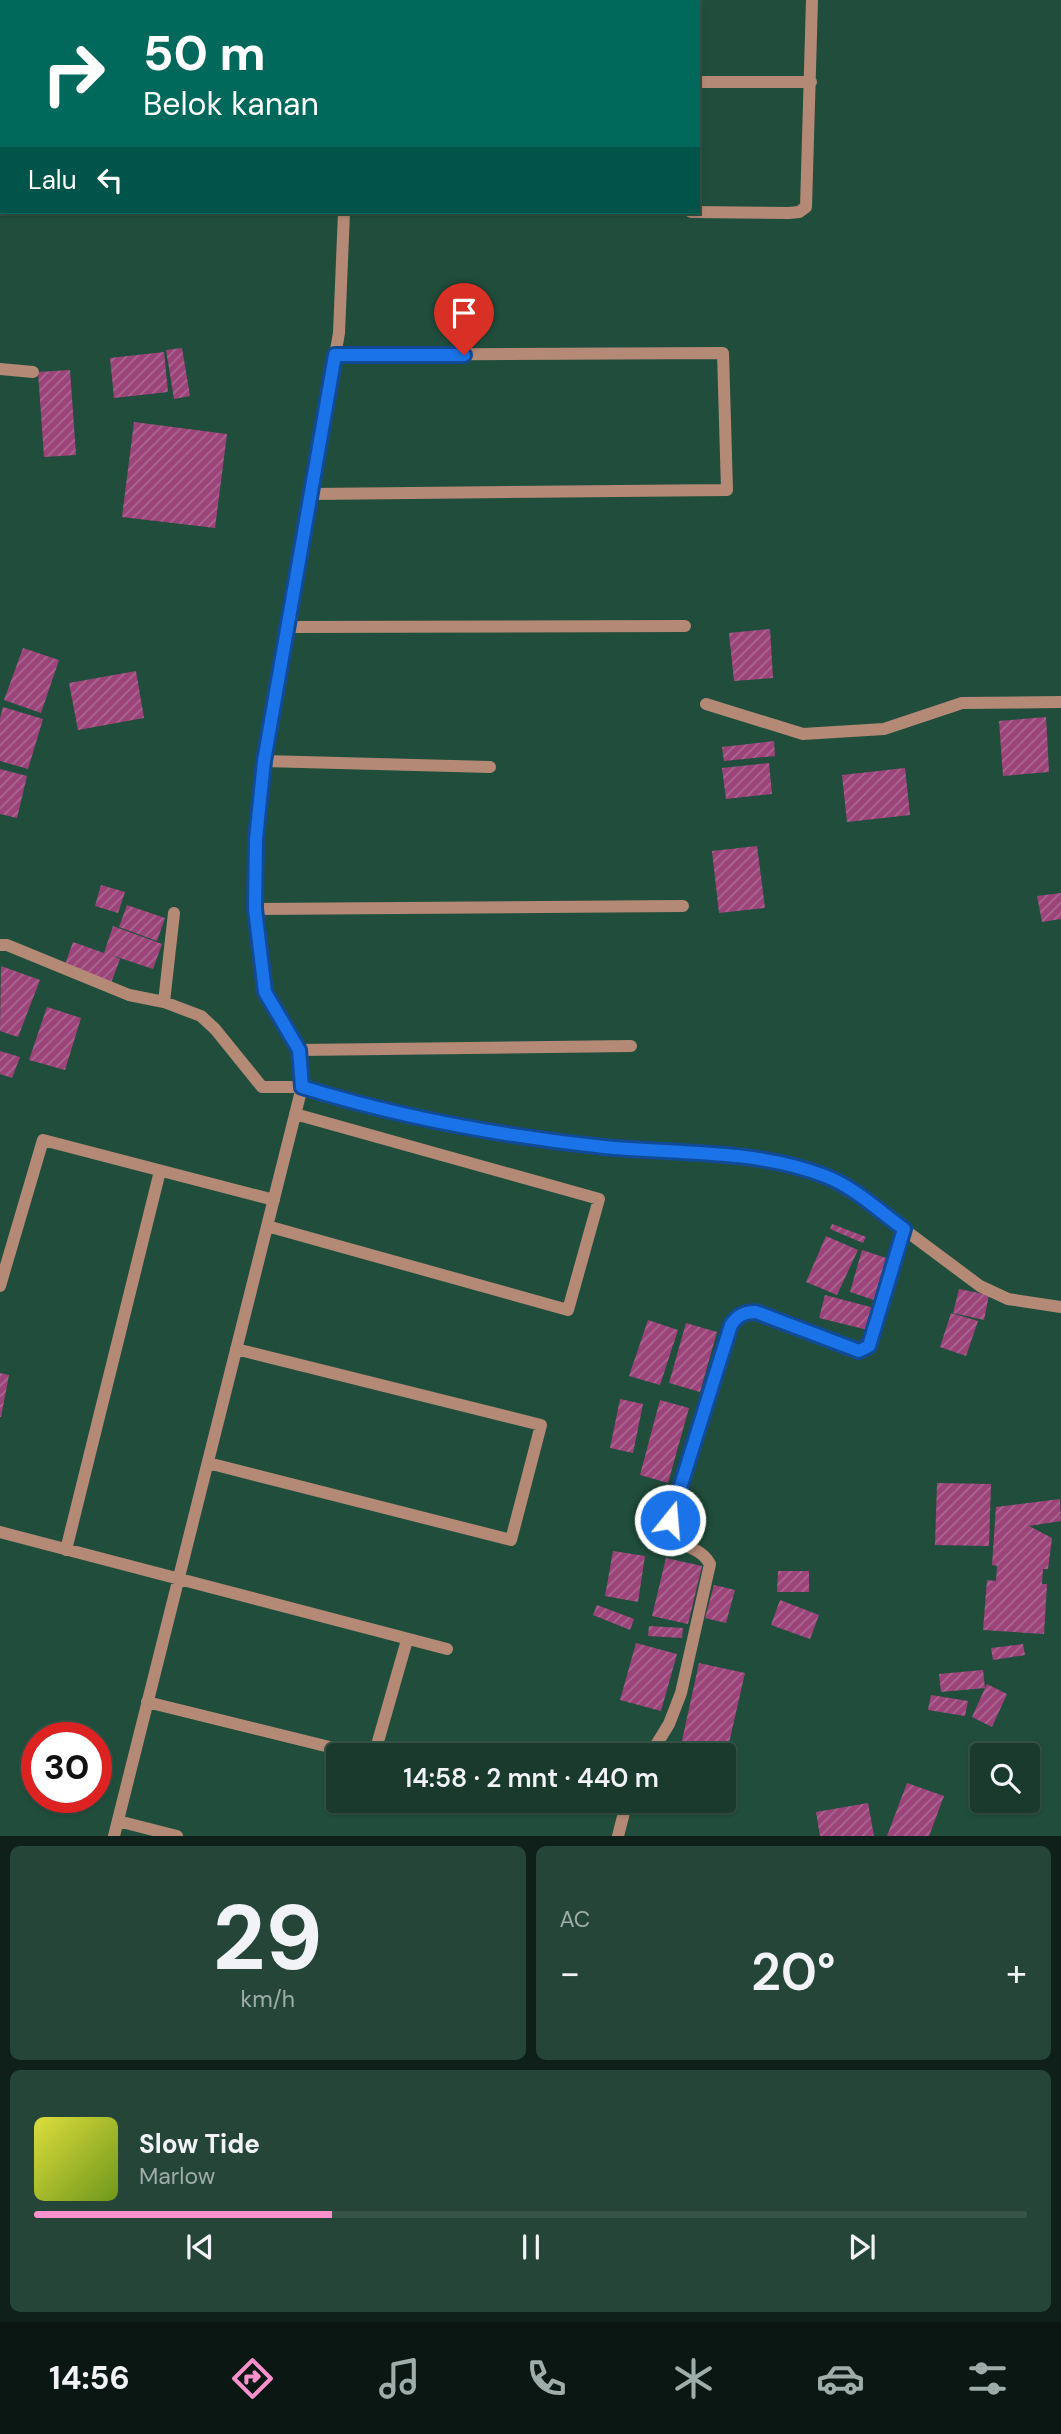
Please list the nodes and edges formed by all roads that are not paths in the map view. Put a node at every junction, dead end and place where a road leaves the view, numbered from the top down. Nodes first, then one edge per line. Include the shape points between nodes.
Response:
1 (812, 0) edge
2 (700, 82) edge
3 (811, 82) junction
4 (700, 212) edge
5 (344, 214) edge
6 (335, 355) junction
7 (0, 369) edge
8 (33, 372) dead end
9 (311, 494) junction
10 (685, 626) dead end
11 (288, 627) junction
12 (1061, 702) edge
13 (706, 704) dead end
14 (264, 761) junction
15 (490, 766) dead end
16 (683, 906) dead end
17 (255, 909) junction
18 (174, 913) dead end
19 (0, 946) edge
20 (164, 1002) junction
21 (631, 1046) dead end
22 (299, 1050) junction
23 (302, 1087) junction
24 (295, 1114) junction
25 (160, 1171) junction
26 (274, 1200) junction
27 (267, 1226) junction
28 (904, 1229) junction
29 (0, 1286) edge
30 (1061, 1307) edge
31 (236, 1349) junction
32 (208, 1463) junction
33 (0, 1532) edge
34 (66, 1550) junction
35 (178, 1580) junction
36 (407, 1640) junction
37 (447, 1649) dead end
38 (147, 1702) junction
39 (657, 1743) edge
40 (624, 1813) edge
41 (117, 1821) junction
42 (114, 1836) edge
43 (177, 1836) edge
44 (618, 1836) edge

1 - 3 street
2 - 3 street
3 - 4 street via 806,207 789,213
5 - 6 street
6 - 9 street
6 - 9 street via 723,353 727,490
7 - 8 street
9 - 11 street
10 - 11 street
11 - 14 street
12 - 13 street via 962,703 884,729 803,734
14 - 15 street
14 - 17 street
16 - 17 street
17 - 22 street via 265,992
18 - 20 street
19 - 20 street via 130,995
20 - 23 street via 201,1016 262,1087
21 - 22 street
22 - 23 street
23 - 24 street
23 - 28 street via 377,1110 470,1130 606,1147 753,1158 792,1166 826,1176
24 - 26 street
24 - 27 street via 599,1199 568,1310
25 - 26 street
25 - 29 street via 43,1140
25 - 34 street
26 - 27 street
27 - 31 street
28 - 30 street via 980,1286 1008,1299
28 - 39 street via 865,1349 859,1351 756,1312 745,1312 731,1325 670,1520 672,1533 710,1564 681,1693
31 - 32 street
31 - 32 street via 541,1425 511,1540
32 - 35 street
33 - 34 street
34 - 35 street
35 - 36 street
35 - 38 street
36 - 37 street
36 - 38 street via 377,1745 362,1755
38 - 41 street
40 - 44 street
41 - 42 street
41 - 43 street

